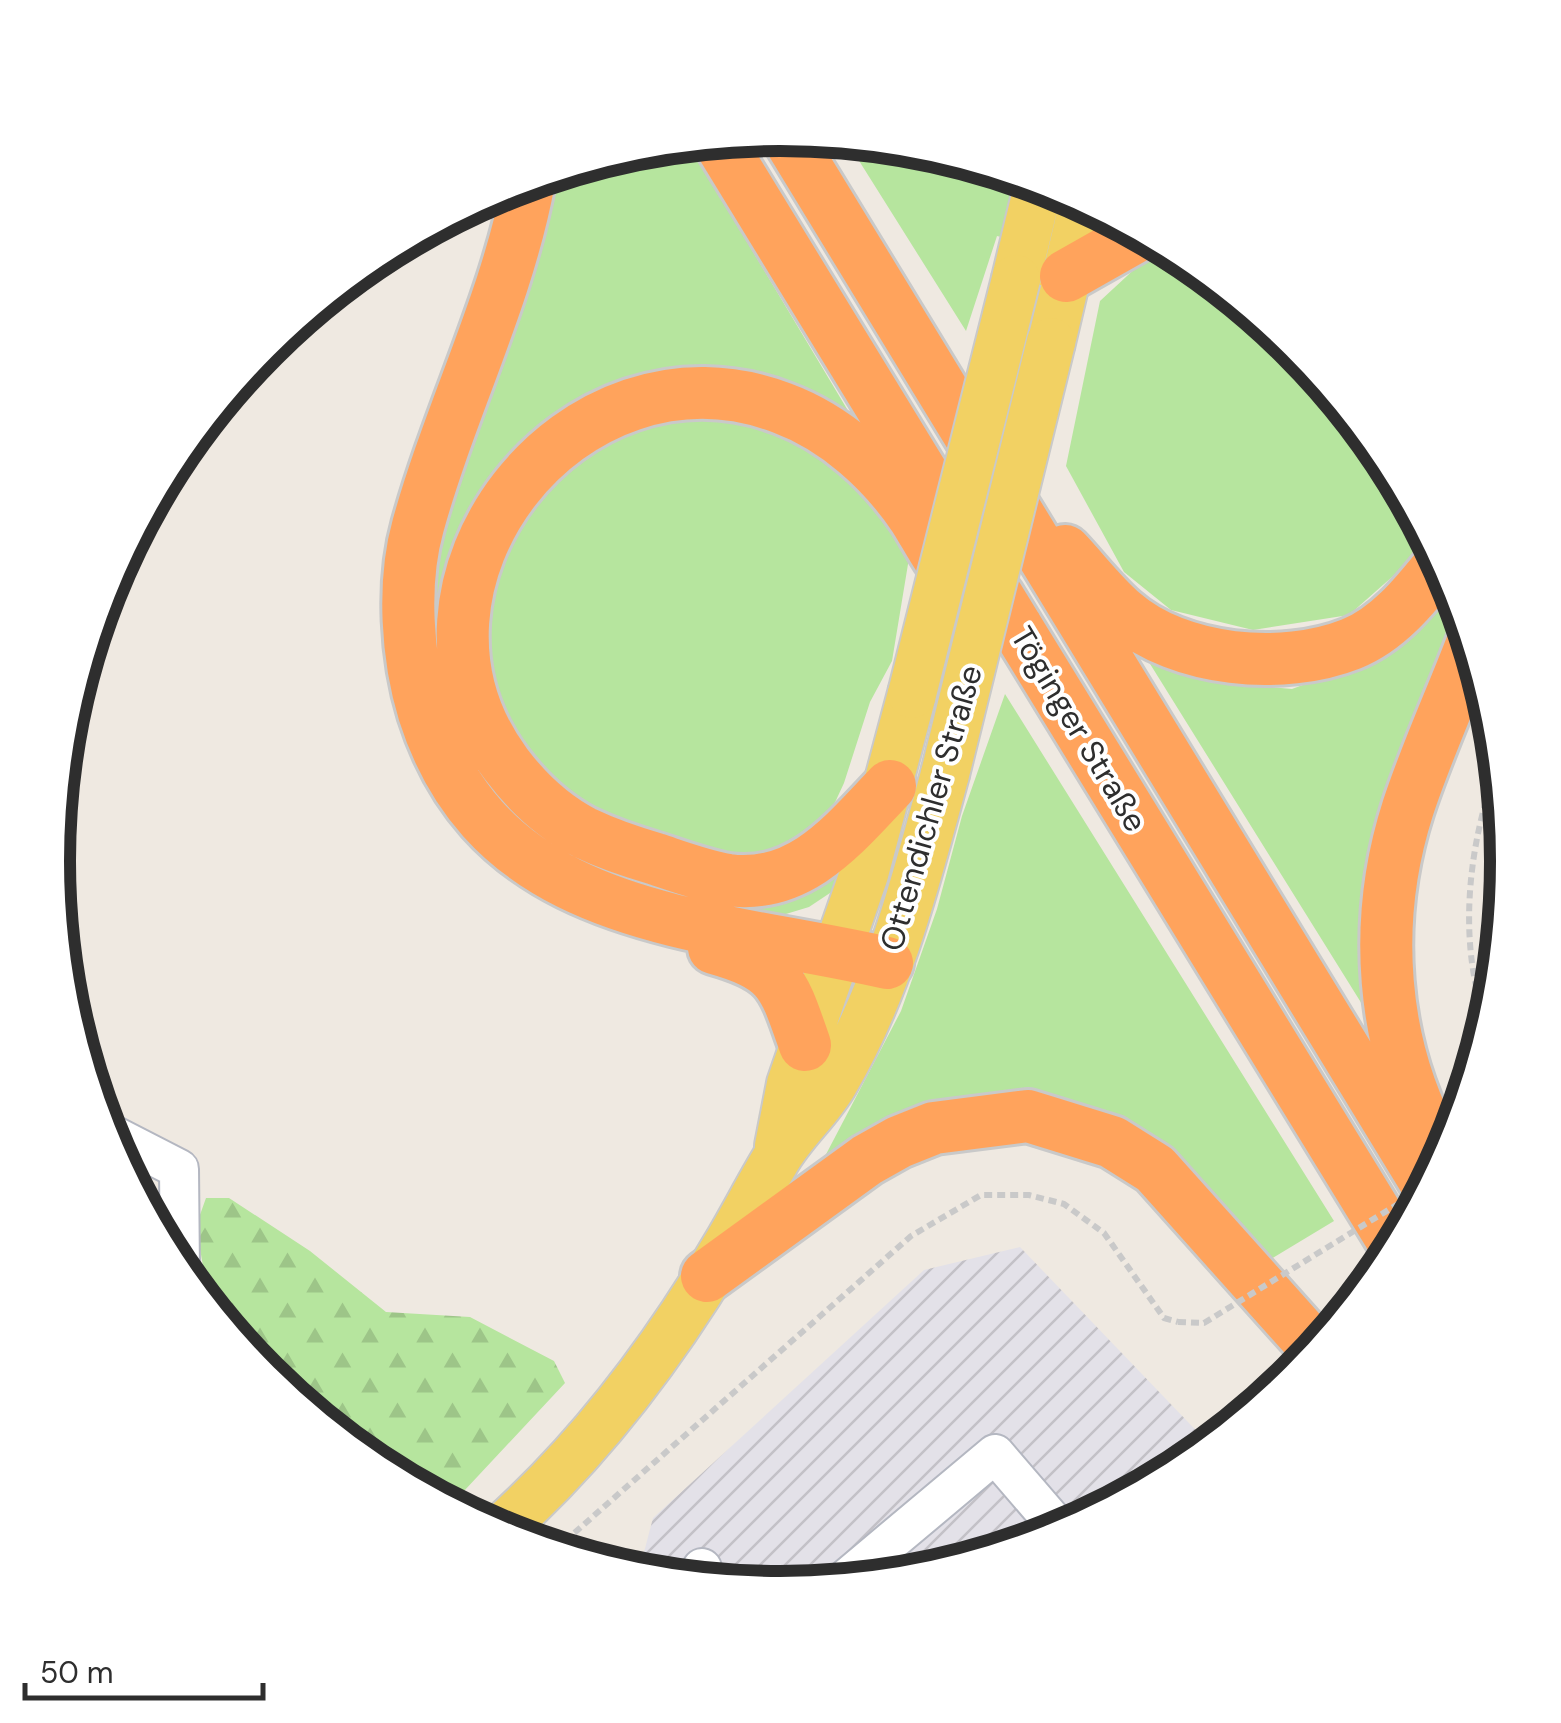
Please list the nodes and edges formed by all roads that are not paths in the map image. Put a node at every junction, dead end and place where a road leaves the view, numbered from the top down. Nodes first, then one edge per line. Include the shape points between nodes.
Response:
1 (797, 152) edge
2 (726, 154) edge
3 (525, 199) edge
4 (1039, 200) edge
5 (1076, 216) edge
6 (1125, 240) edge
7 (1041, 278) junction
8 (994, 480) junction
9 (1431, 576) edge
10 (1016, 626) junction
11 (1463, 666) edge
12 (890, 786) junction
13 (668, 917) junction
14 (862, 958) junction
15 (805, 1045) junction
16 (1434, 1140) edge
17 (128, 1143) edge
18 (777, 1156) junction
19 (1420, 1171) edge
20 (1387, 1231) edge
21 (180, 1240) edge
22 (708, 1276) junction
23 (1307, 1339) edge
24 (511, 1519) edge
25 (1051, 1519) edge
26 (860, 1567) edge

1 - 8 highway, Töginger Straße
2 - 10 highway, Töginger Straße
3 - 13 highway via 416,533 413,670 438,755 491,830 552,876
4 - 7 main road, Ottendichler Straße
5 - 7 main road, Ottendichler Straße
6 - 7 highway
7 - 12 main road, Ottendichler Straße, bridge via 912,694
7 - 14 main road, Ottendichler Straße, bridge via 1051,342 945,774
8 - 9 highway via 1124,615 1172,642 1236,660 1302,656 1352,644 1404,608
8 - 19 highway, Töginger Straße
10 - 12 highway via 954,578 902,499 851,447 781,407 708,394 634,404 573,434 512,490 470,574 468,675 486,734 519,781 557,815 583,832 671,864 728,880 768,880 828,849
10 - 20 highway, Töginger Straße
11 - 16 highway via 1408,809 1386,928 1397,1050
12 - 14 main road, Ottendichler Straße
13 - 14 highway
13 - 15 highway via 703,945 752,959 774,974
14 - 15 main road, Ottendichler Straße
14 - 18 main road, Ottendichler Straße via 834,1083
15 - 18 main road, Ottendichler Straße via 790,1084
17 - 21 lane via 179,1168
18 - 22 main road, Ottendichler Straße
22 - 23 highway via 899,1142 934,1128 1028,1116 1112,1142 1154,1169
22 - 24 main road, Ottendichler Straße via 573,1458
25 - 26 lane via 996,1454

